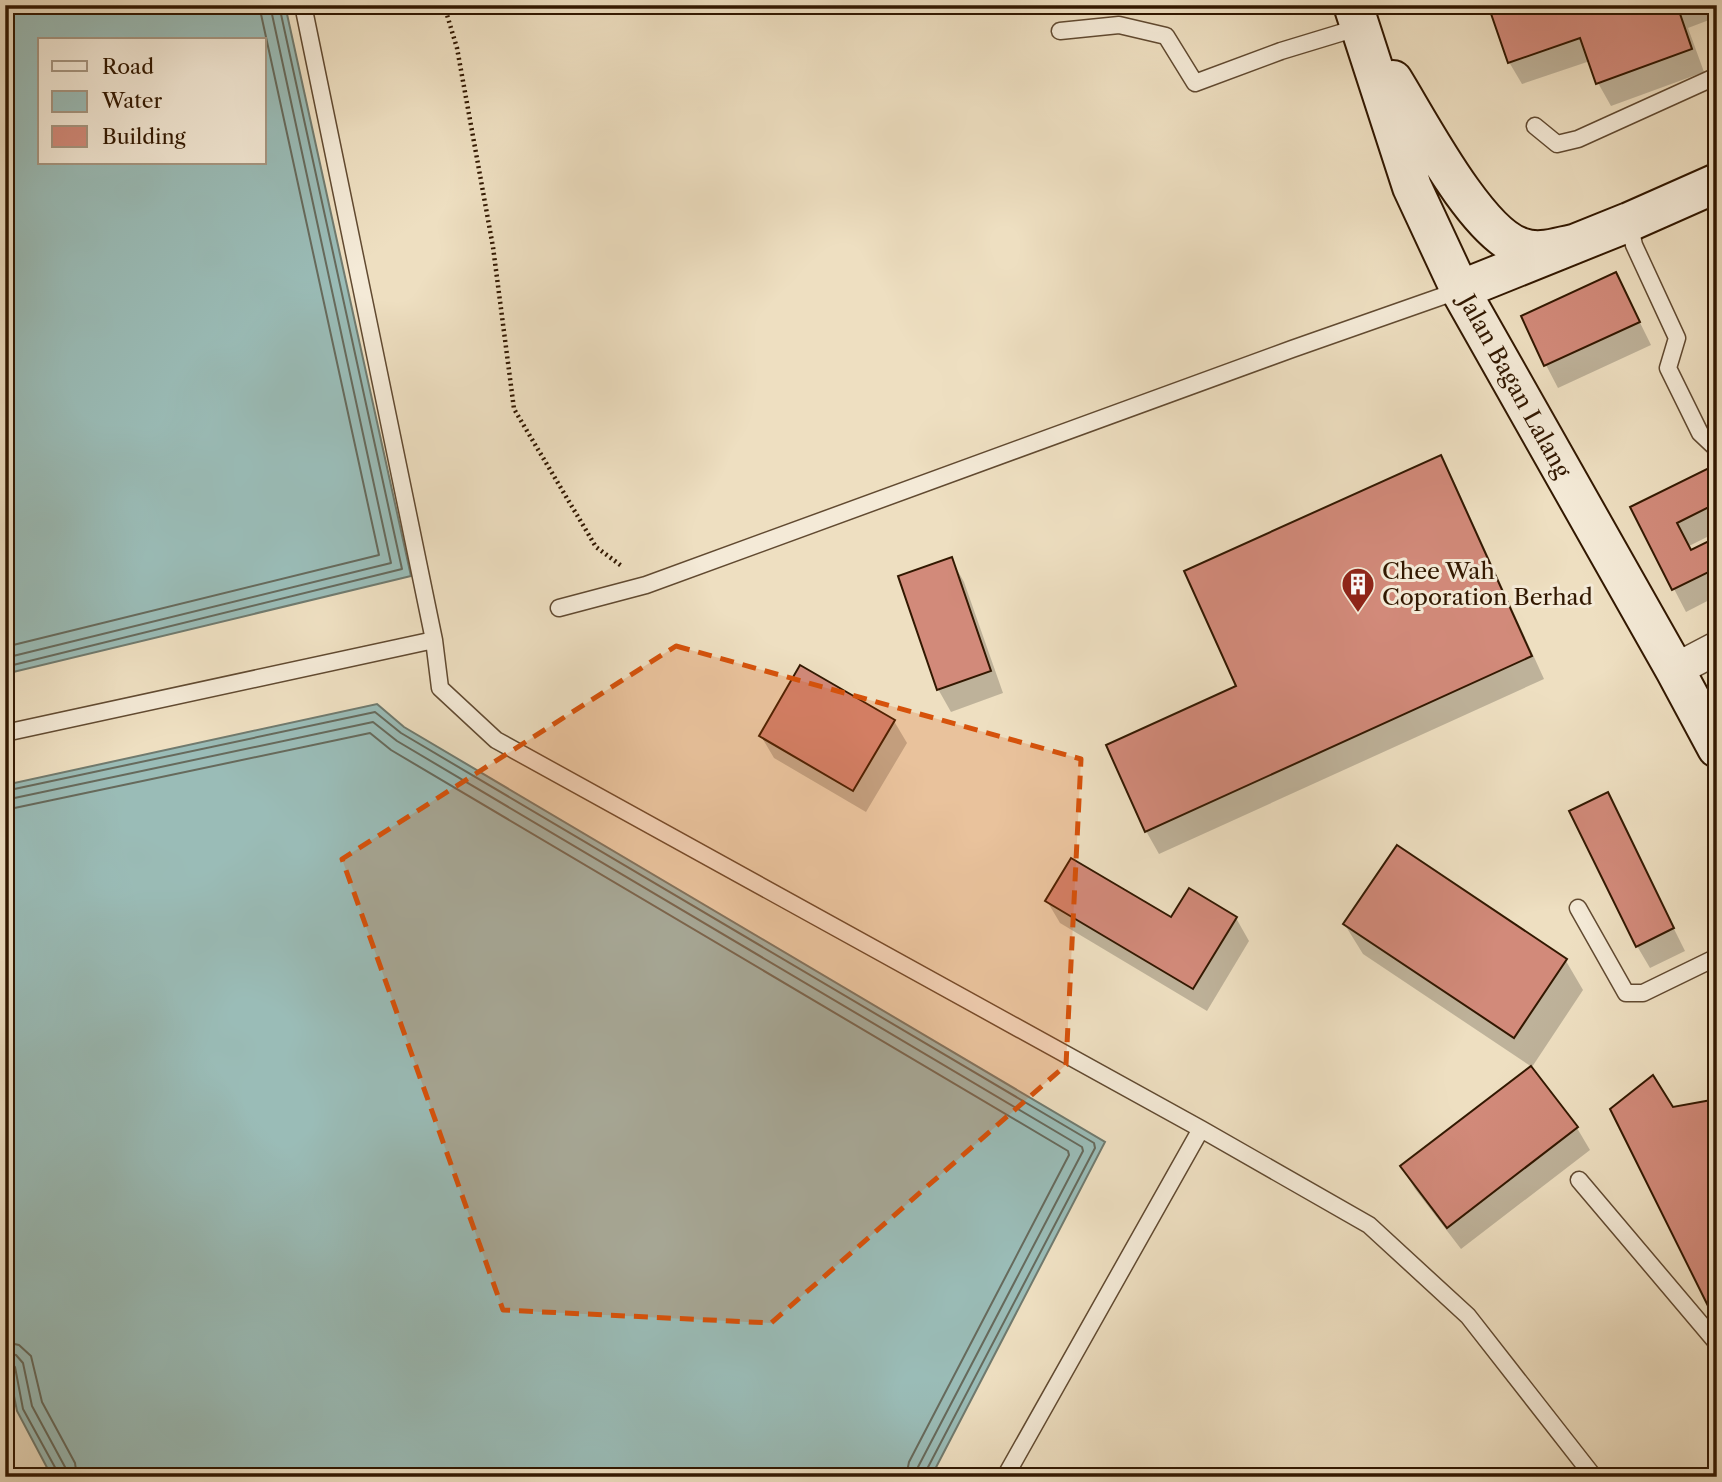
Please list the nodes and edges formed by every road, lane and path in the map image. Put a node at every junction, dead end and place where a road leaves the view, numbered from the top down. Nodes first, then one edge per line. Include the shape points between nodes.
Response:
1 (303, 5) edge
2 (444, 5) edge
3 (1358, 21) edge
4 (1060, 31) dead end
5 (1717, 76) edge
6 (1535, 126) dead end
7 (1717, 183) edge
8 (1629, 222) junction
9 (1573, 244) junction
10 (1460, 290) junction
11 (1717, 449) edge
12 (646, 585) junction
13 (559, 608) dead end
14 (434, 640) junction
15 (1717, 648) edge
16 (1675, 670) junction
17 (5, 733) edge
18 (1717, 748) edge
19 (1578, 908) dead end
20 (1717, 957) edge
21 (1201, 1129) junction
22 (1579, 1180) dead end
23 (1717, 1343) edge
24 (1005, 1477) edge
25 (1594, 1477) edge

1 - 14 lane
2 - 12 path via 457,48 493,247 514,409 596,547
3 - 4 lane via 1195,83 1166,36 1119,25
3 - 9 main road via 1475,211 1496,233 1518,247 1539,252
3 - 10 main road, Jalan Bagan Lalang via 1412,187
5 - 6 lane via 1578,139 1557,144
7 - 8 main road
8 - 9 main road
8 - 11 lane via 1634,245 1678,338 1668,368 1700,433
9 - 10 main road
10 - 12 lane
10 - 16 main road, Jalan Bagan Lalang
12 - 13 lane
14 - 17 lane
14 - 21 lane via 440,688 496,740
15 - 16 street
16 - 18 main road, Jalan Bagan Lalang
19 - 20 lane via 1626,993 1643,993
21 - 24 lane
21 - 25 lane via 1368,1225 1468,1316
22 - 23 lane

